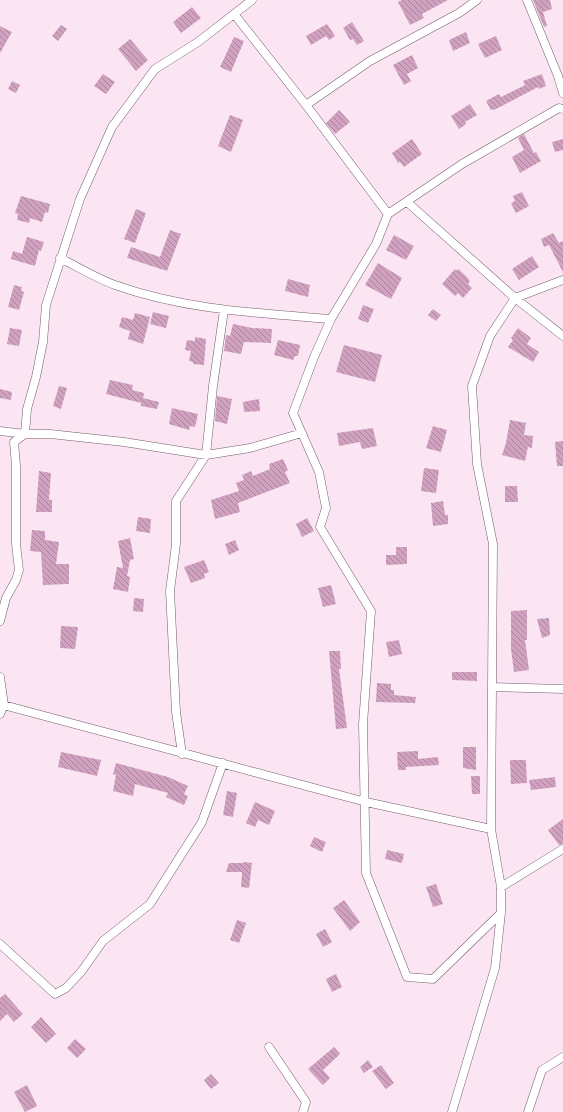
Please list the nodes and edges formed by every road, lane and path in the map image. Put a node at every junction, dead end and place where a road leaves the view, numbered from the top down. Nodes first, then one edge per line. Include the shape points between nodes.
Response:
1 (252, 0) edge
2 (477, 0) edge
3 (527, 0) edge
4 (234, 14) junction
5 (563, 93) edge
6 (306, 105) junction
7 (563, 109) edge
8 (407, 202) junction
9 (388, 214) junction
10 (60, 258) junction
11 (563, 280) edge
12 (515, 298) junction
13 (224, 310) junction
14 (331, 319) junction
15 (563, 336) edge
16 (0, 431) edge
17 (302, 432) junction
18 (25, 434) junction
19 (206, 455) junction
20 (0, 621) edge
21 (0, 677) edge
22 (492, 687) junction
23 (563, 689) edge
24 (2, 705) edge
25 (0, 714) edge
26 (182, 754) junction
27 (223, 763) junction
28 (366, 802) junction
29 (490, 829) junction
30 (563, 849) edge
31 (501, 887) junction
32 (500, 913) junction
33 (0, 944) edge
34 (269, 1047) dead end
35 (563, 1057) edge
36 (303, 1112) edge
37 (452, 1112) edge
38 (528, 1112) edge

1 - 4 street
2 - 6 street via 459,13 370,61
3 - 5 street
4 - 6 street
4 - 10 street via 198,42 155,69 112,127 80,199
6 - 9 street
7 - 8 street via 558,108 462,164
8 - 9 street
8 - 12 street
9 - 14 street via 376,244
10 - 13 street via 114,284 168,301
10 - 18 street via 46,306 36,377 27,409
11 - 12 street
12 - 15 street
12 - 22 street via 490,336 472,386 477,464 493,544
13 - 14 street
13 - 19 street
14 - 17 street via 293,413
16 - 18 street
17 - 19 street via 250,448
17 - 28 street via 319,472 326,508 320,528 371,611 363,724
18 - 19 street via 50,434 124,442
18 - 20 street via 14,442 19,570 6,598
19 - 26 street via 176,501 176,544 170,591 176,712
21 - 24 street
22 - 23 street
22 - 29 street
24 - 25 street
24 - 26 street
26 - 27 street
27 - 28 street
27 - 33 street via 202,822 150,904 103,941 66,988 55,994
28 - 29 street
28 - 32 street via 366,873 407,977 433,978
29 - 31 street
30 - 31 street
31 - 32 street
32 - 37 street via 495,968
34 - 36 street via 306,1102
35 - 38 street via 542,1070

